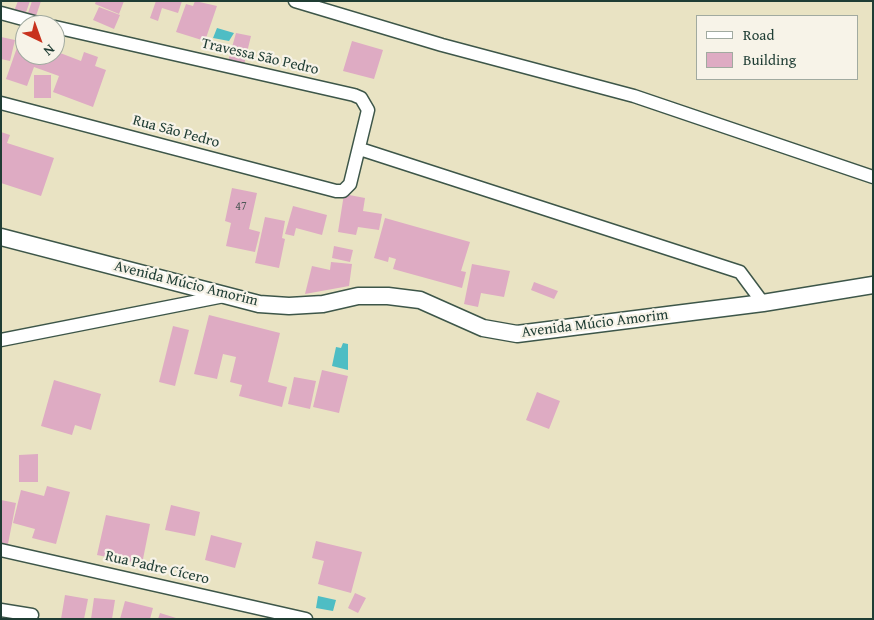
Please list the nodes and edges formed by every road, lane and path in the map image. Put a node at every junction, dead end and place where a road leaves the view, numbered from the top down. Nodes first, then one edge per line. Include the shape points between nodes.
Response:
1 (295, 1) edge
2 (1, 13) edge
3 (15, 17) edge
4 (65, 29) edge
5 (1, 103) edge
6 (360, 149) junction
7 (873, 177) edge
8 (343, 191) joint
9 (1, 237) edge
10 (873, 285) edge
11 (227, 296) junction
12 (763, 303) junction
13 (1, 340) edge
14 (1, 550) edge
15 (1, 610) edge
16 (32, 615) dead end
17 (306, 619) edge

1 - 7 street via 442,45 634,96
2 - 3 street
4 - 6 street, Travessa São Pedro via 354,95 361,98 368,110
5 - 8 street, Rua São Pedro
6 - 8 street, Travessa São Pedro via 350,184
6 - 12 street via 740,272
9 - 11 street, Avenida Múcio Amorim
10 - 12 street, Avenida Múcio Amorim
11 - 12 street, Avenida Múcio Amorim via 259,304 289,306 323,304 358,296 420,300 483,328 518,334
11 - 13 street
14 - 17 street, Rua Padre Cícero
15 - 16 street

